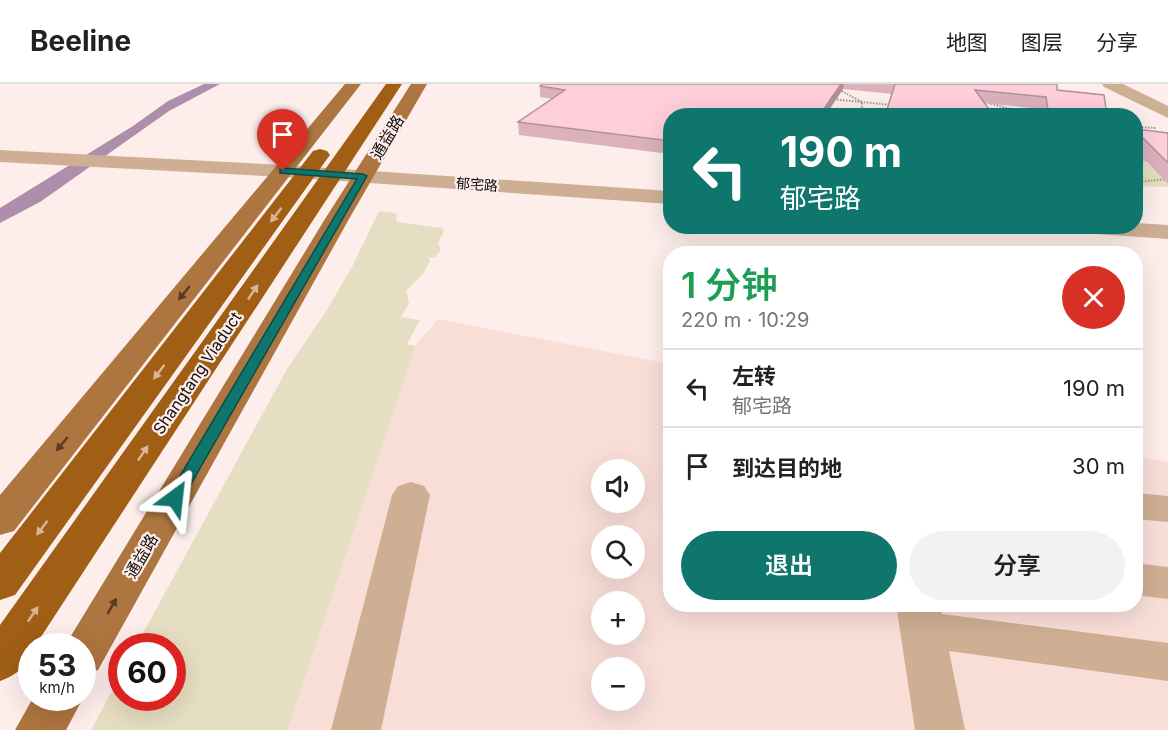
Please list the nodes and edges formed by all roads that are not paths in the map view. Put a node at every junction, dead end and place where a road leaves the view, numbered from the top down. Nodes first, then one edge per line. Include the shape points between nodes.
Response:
1 (353, 84) edge
2 (373, 84) edge
3 (394, 84) edge
4 (419, 84) edge
5 (1110, 84) edge
6 (1128, 84) edge
7 (1168, 104) edge
8 (1168, 113) edge
9 (0, 156) edge
10 (283, 171) junction
11 (363, 176) junction
12 (663, 197) edge
13 (1143, 230) edge
14 (1168, 232) edge
15 (411, 495) dead end
16 (1143, 507) edge
17 (1168, 509) edge
18 (0, 521) edge
19 (1143, 580) edge
20 (1168, 583) edge
21 (0, 584) edge
22 (920, 617) edge
23 (96, 633) edge
24 (0, 662) edge
25 (1168, 662) edge
26 (51, 711) edge
27 (40, 730) edge
28 (356, 730) edge
29 (940, 730) edge

1 - 10 main road
2 -> 21 highway, Shangtang Viaduct
24 -> 3 highway, Shangtang Viaduct
4 - 11 main road, 通益路
5 - 8 street
6 - 7 street
9 - 10 street, 郁宅路
10 - 11 street, 郁宅路
10 -> 18 main road
11 - 12 street, 郁宅路
23 -> 11 main road, 通益路
13 - 14 street
15 - 28 street
16 - 17 street
19 - 20 street
22 - 25 street
22 - 29 street
26 - 27 main road

